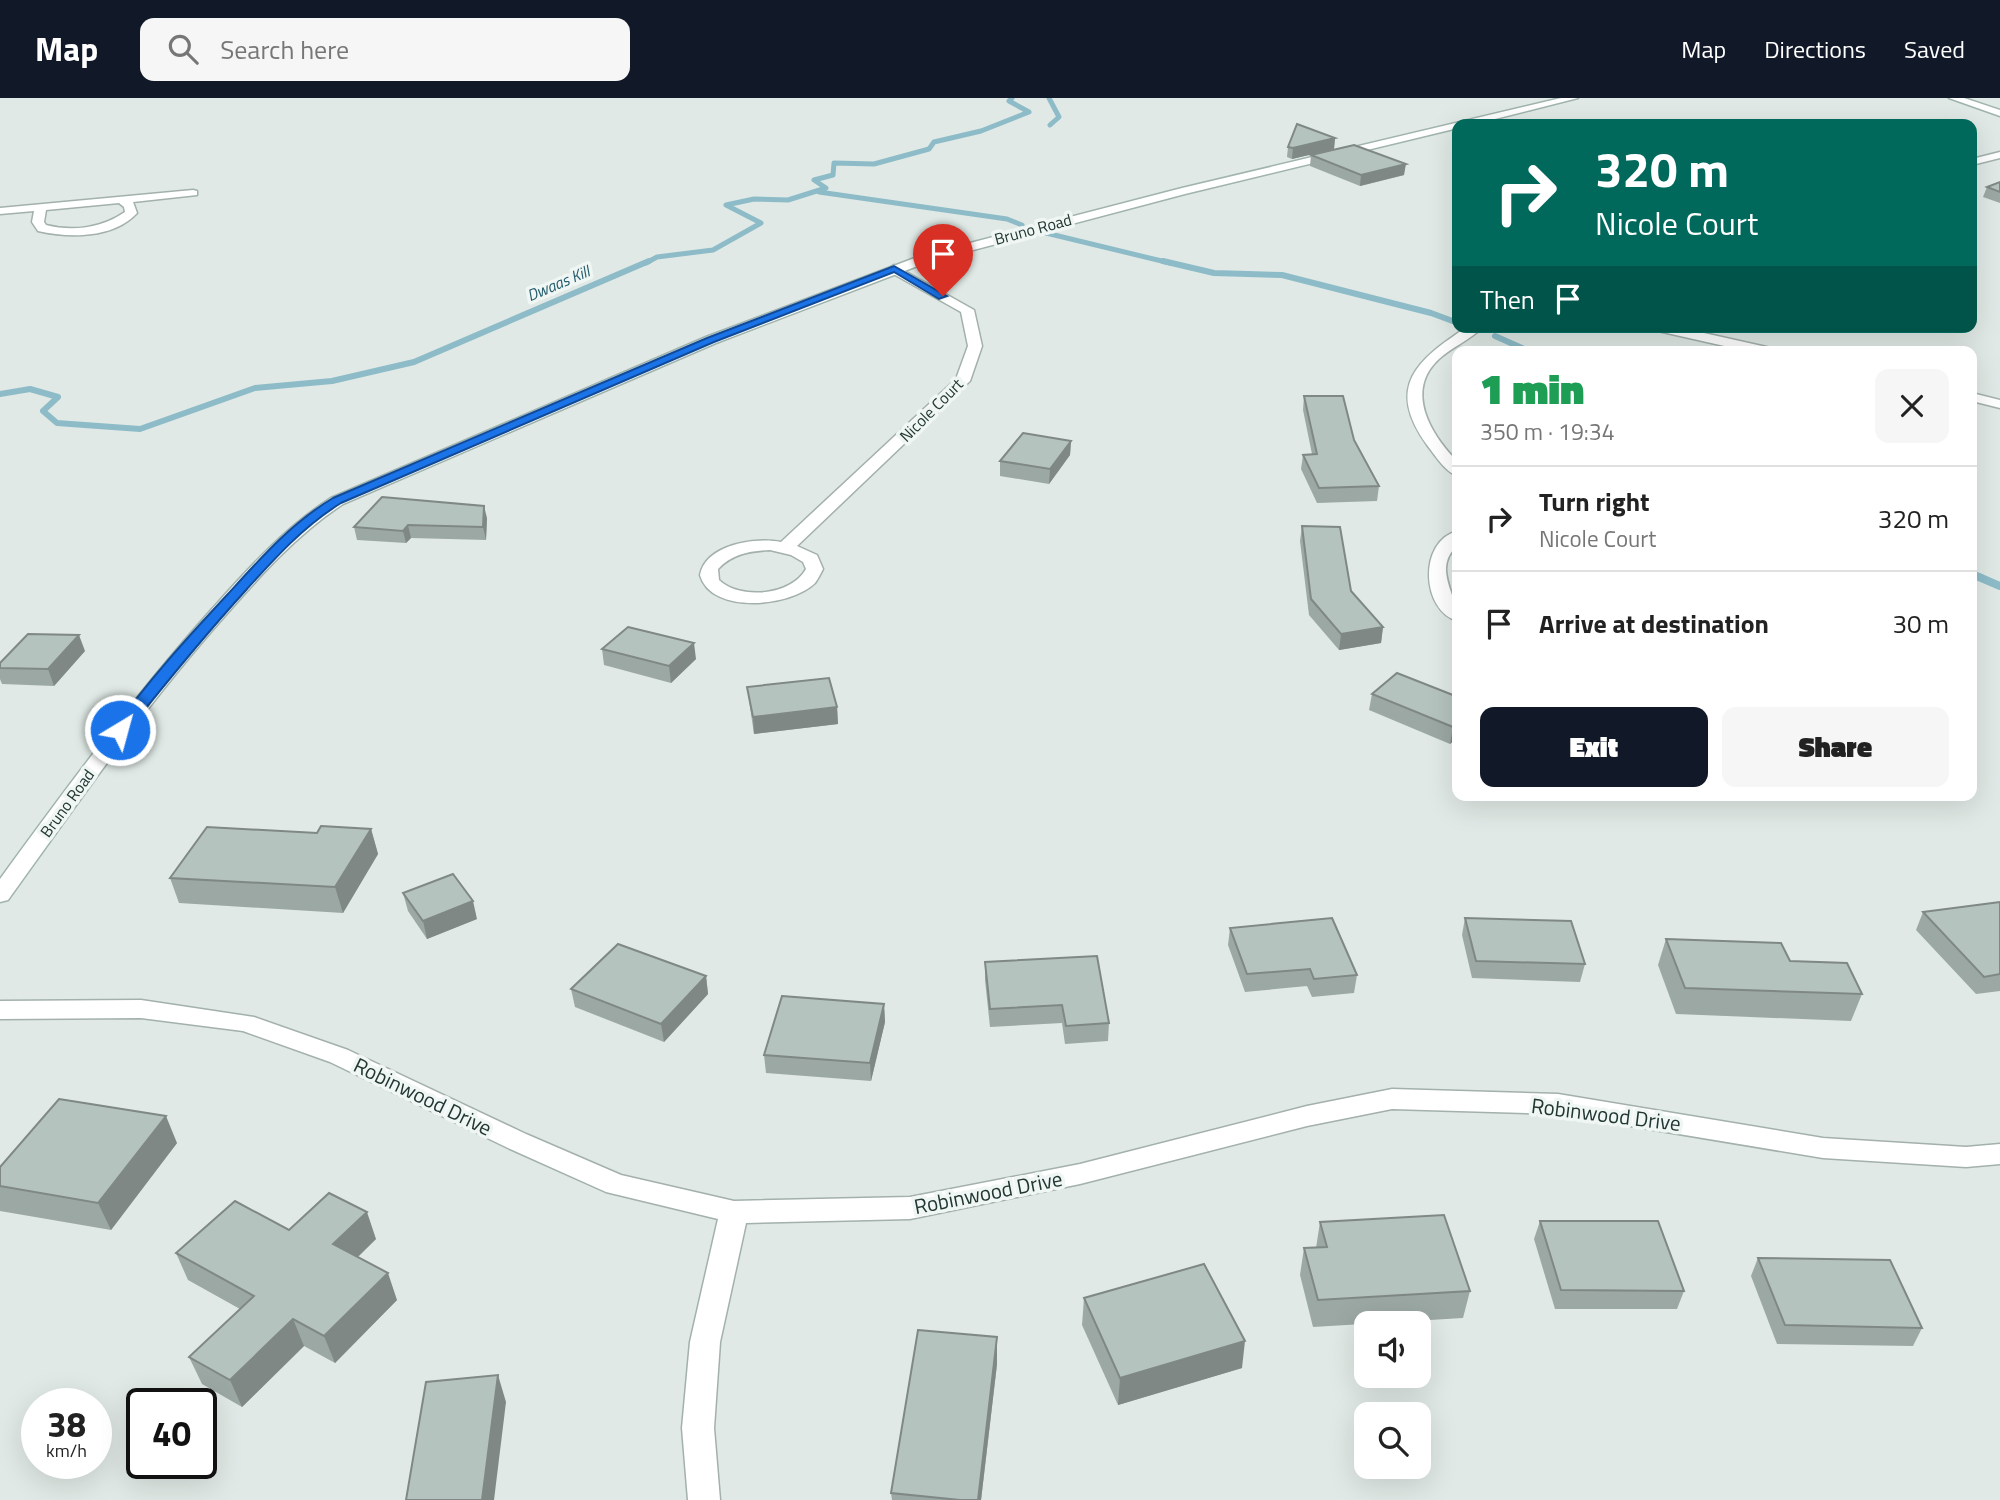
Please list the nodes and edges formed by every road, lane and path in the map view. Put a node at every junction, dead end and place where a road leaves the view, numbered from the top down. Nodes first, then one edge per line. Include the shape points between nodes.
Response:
1 (1573, 98) edge
2 (1954, 98) edge
3 (2000, 113) edge
4 (1485, 119) edge
5 (1452, 127) edge
6 (2000, 155) edge
7 (1977, 161) edge
8 (193, 193) dead end
9 (119, 199) junction
10 (41, 207) junction
11 (0, 211) edge
12 (894, 268) junction
13 (1467, 333) edge
14 (1685, 333) edge
15 (1744, 346) edge
16 (1977, 398) edge
17 (2000, 404) edge
18 (1452, 464) edge
19 (1452, 542) edge
20 (786, 547) junction
21 (1452, 607) edge
22 (0, 895) edge
23 (0, 1010) edge
24 (2000, 1154) edge
25 (734, 1212) junction
26 (704, 1500) edge

1 - 4 street, Bruno Road
2 - 3 street
5 - 12 street, Bruno Road via 1182,191
6 - 7 street
8 - 9 street
9 - 10 street
9 - 10 street via 130,205 131,213 120,222 71,232 42,228 38,222
10 - 11 street
12 - 20 street, Nicole Court via 967,310 975,346 963,381
12 - 22 street, Bruno Road via 698,345 412,467 317,513 280,545 144,698
13 - 18 street via 1434,356 1417,378 1415,400 1423,431
14 - 15 street
16 - 17 street
19 - 21 street via 1441,552 1438,563 1439,588
20 - 20 street via 753,546 724,555 714,562 708,579 725,593 739,597 788,593 815,572 809,557
23 - 25 street, Robinwood Drive via 141,1009 246,1023 339,1056 616,1184
24 - 25 street, Robinwood Drive via 1966,1157 1823,1147 1558,1104 1392,1099 1080,1174 911,1208
25 - 26 street via 705,1342 698,1428

